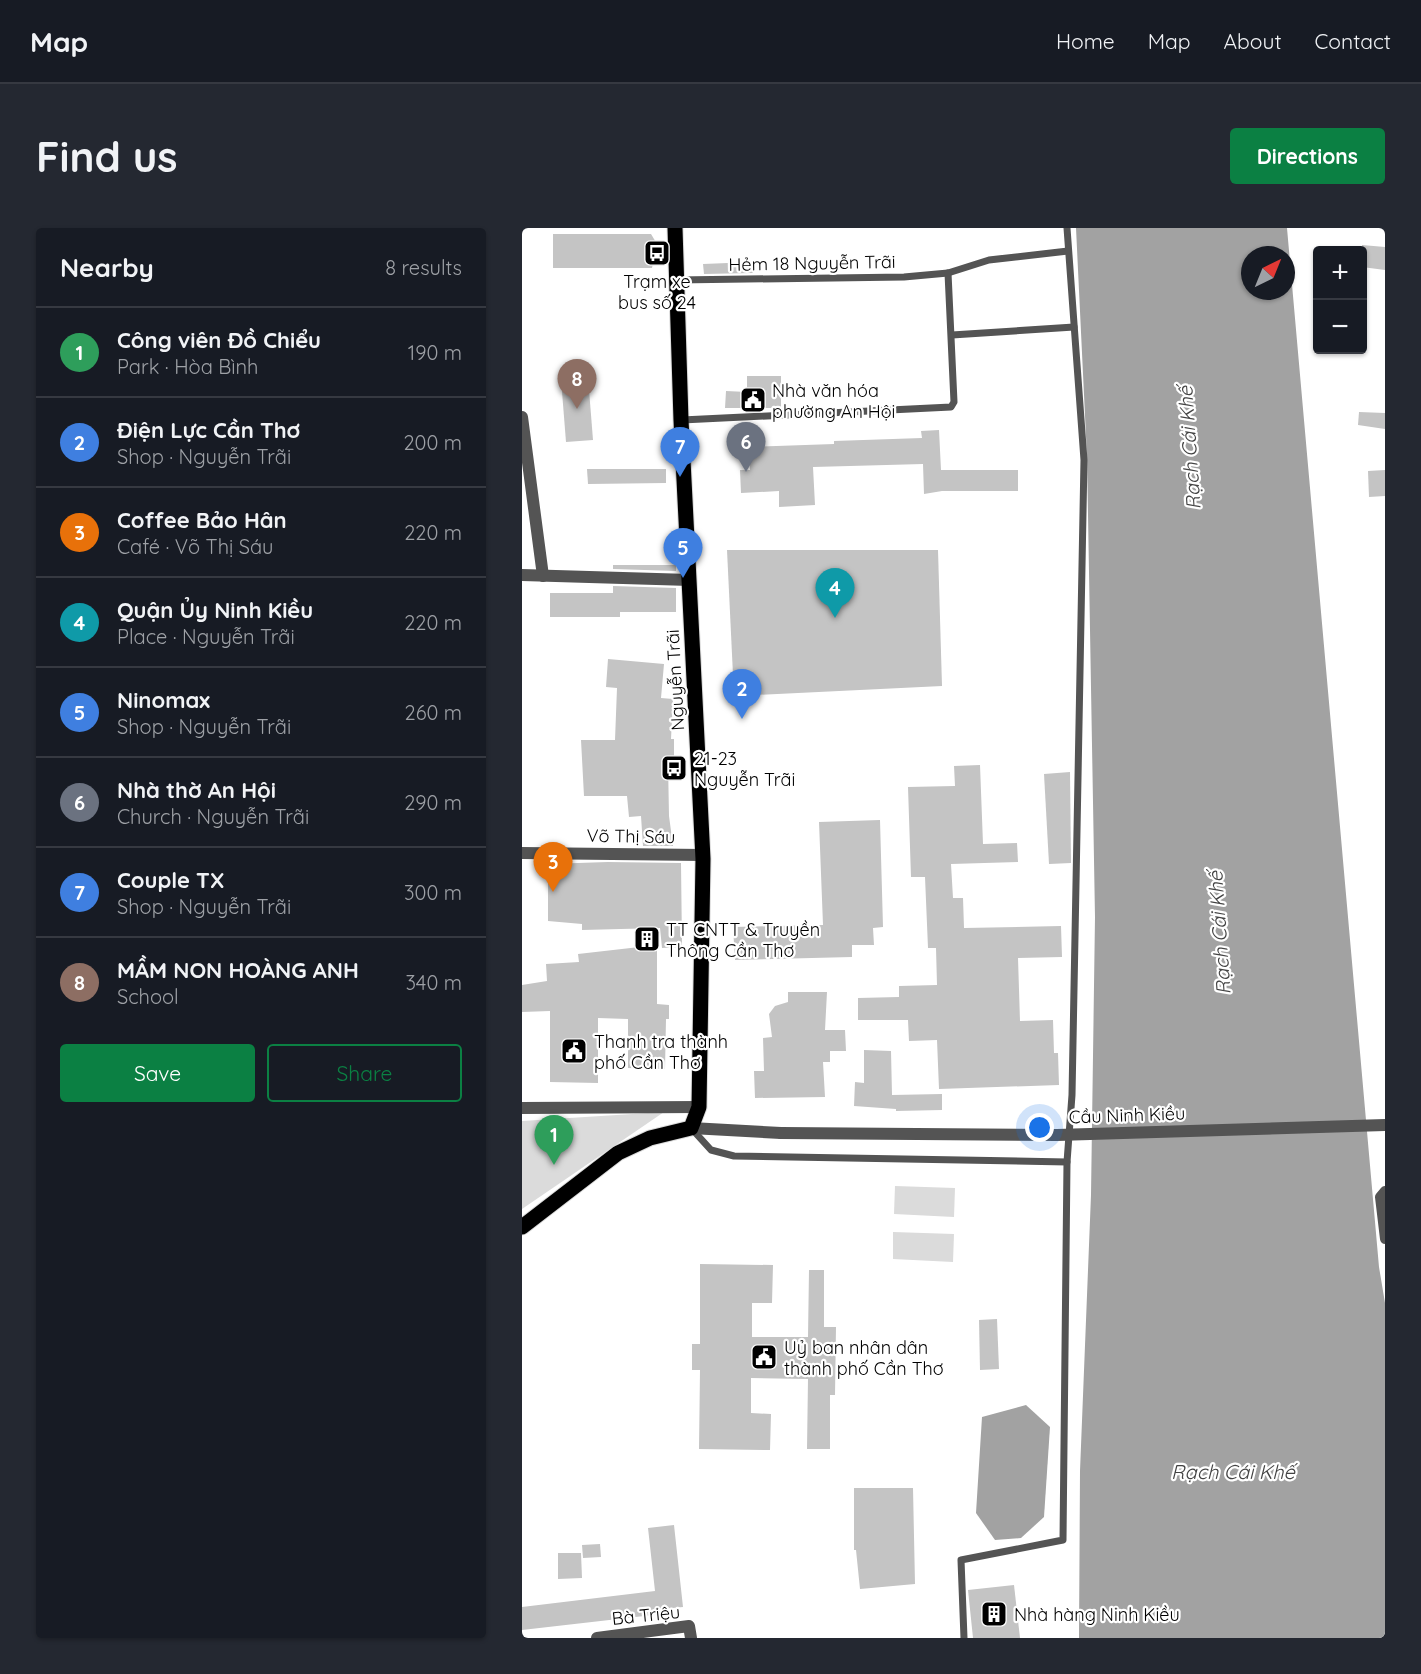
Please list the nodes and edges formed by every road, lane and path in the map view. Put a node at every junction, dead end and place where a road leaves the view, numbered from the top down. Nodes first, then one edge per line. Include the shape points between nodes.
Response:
1 (675, 228) edge
2 (1067, 228) edge
3 (1068, 251) junction
4 (948, 273) junction
5 (677, 280) junction
6 (1074, 327) junction
7 (952, 334) junction
8 (522, 417) edge
9 (681, 420) junction
10 (522, 575) edge
11 (543, 576) junction
12 (690, 580) junction
13 (522, 853) edge
14 (703, 855) junction
15 (699, 1107) junction
16 (522, 1108) edge
17 (1385, 1125) edge
18 (691, 1128) junction
19 (1067, 1162) junction
20 (1385, 1191) edge
21 (522, 1227) edge
22 (1385, 1239) edge
23 (597, 1638) edge
24 (691, 1638) edge
25 (964, 1638) edge

1 - 5 main road, Nguyễn Trãi
2 - 3 lane
3 - 4 lane, Hẻm 18 Nguyễn Trãi via 975,262
3 - 6 lane
4 - 5 lane, Hẻm 18 Nguyễn Trãi via 876,279
4 - 7 lane
5 - 9 main road, Nguyễn Trãi
6 - 7 lane
6 - 19 lane via 1084,460 1072,1095
7 - 9 lane via 954,402 948,408
8 - 11 street
9 - 12 main road, Nguyễn Trãi
10 - 11 street
11 - 12 street
12 - 14 main road, Nguyễn Trãi
13 - 14 street, Võ Thị Sáu
14 - 15 main road, Nguyễn Trãi
15 - 16 street
15 - 18 main road, Nguyễn Trãi
17 - 18 street, Cầu Ninh Kiều, bridge via 1057,1135
18 - 19 lane via 711,1150 734,1156
18 - 21 main road via 650,1138 618,1153
19 - 25 lane via 1064,1540 962,1560
20 - 22 street via 1380,1197
23 - 24 street, Bà Triệu via 689,1626

